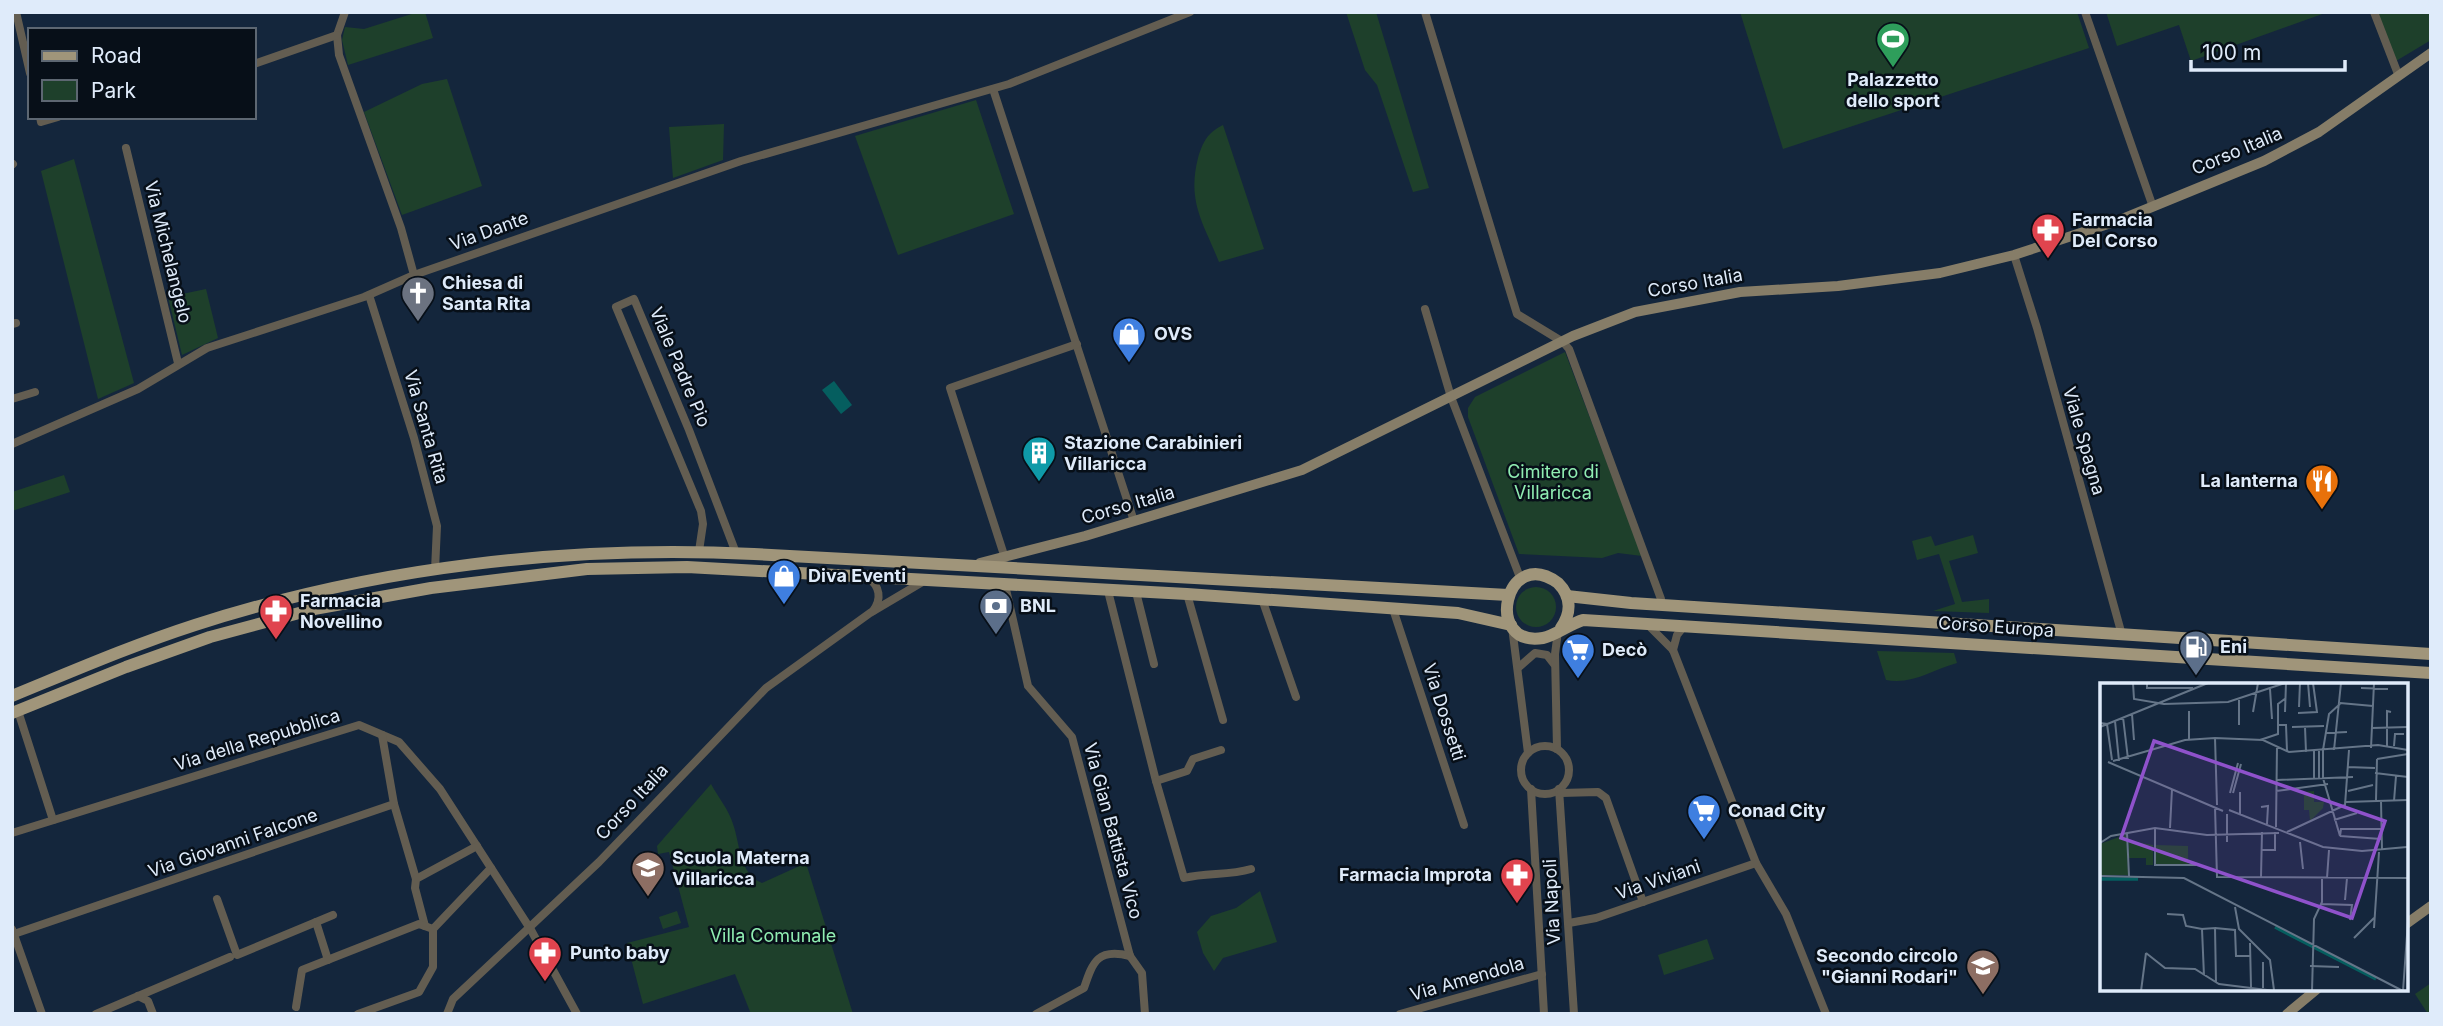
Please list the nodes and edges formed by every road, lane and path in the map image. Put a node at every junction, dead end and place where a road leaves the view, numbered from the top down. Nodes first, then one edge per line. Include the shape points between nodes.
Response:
1 (16, 12) edge
2 (345, 12) edge
3 (1190, 12) edge
4 (1425, 12) edge
5 (2085, 12) edge
6 (2374, 12) edge
7 (1177, 15) edge
8 (337, 36) junction
9 (2431, 53) edge
10 (256, 63) edge
11 (28, 64) edge
12 (2398, 74) junction
13 (993, 89) junction
14 (126, 148) dead end
15 (2153, 207) junction
16 (2014, 256) junction
17 (414, 275) junction
18 (369, 295) junction
19 (1425, 309) dead end
20 (1563, 342) junction
21 (1077, 344) junction
22 (178, 363) junction
23 (35, 392) dead end
24 (1451, 397) junction
25 (12, 399) edge
26 (12, 444) edge
27 (1135, 521) junction
28 (1035, 550) junction
29 (699, 551) junction
30 (736, 553) junction
31 (1005, 558) junction
32 (948, 566) junction
33 (962, 567) junction
34 (435, 570) junction
35 (1038, 571) junction
36 (865, 577) junction
37 (1521, 580) junction
38 (924, 581) junction
39 (952, 583) junction
40 (1005, 585) junction
41 (1108, 591) junction
42 (1136, 592) junction
43 (1187, 594) junction
44 (1507, 595) junction
45 (1567, 596) junction
46 (1262, 599) junction
47 (1660, 605) junction
48 (1393, 609) junction
49 (873, 611) junction
50 (1645, 623) junction
51 (1685, 625) junction
52 (1511, 626) junction
53 (1559, 629) junction
54 (2122, 635) junction
55 (1673, 650) junction
56 (2431, 654) edge
57 (1154, 664) dead end
58 (1519, 667) junction
59 (1555, 667) junction
60 (2431, 673) edge
61 (12, 695) edge
62 (1296, 697) dead end
63 (15, 712) edge
64 (1223, 720) dead end
65 (382, 734) junction
66 (1557, 749) junction
67 (1221, 750) dead end
68 (1528, 753) junction
69 (1156, 781) junction
70 (1531, 789) junction
71 (1560, 791) junction
72 (394, 804) junction
73 (53, 820) junction
74 (1464, 825) dead end
75 (12, 833) edge
76 (477, 846) junction
77 (1756, 863) junction
78 (491, 868) junction
79 (1251, 869) dead end
80 (416, 879) junction
81 (217, 899) dead end
82 (1643, 902) junction
83 (2431, 906) edge
84 (333, 915) dead end
85 (316, 922) junction
86 (1569, 923) junction
87 (2408, 923) edge
88 (429, 928) junction
89 (531, 930) junction
90 (13, 932) edge
91 (1130, 956) junction
92 (230, 957) dead end
93 (328, 960) junction
94 (1542, 974) junction
95 (2315, 991) edge
96 (138, 996) junction
97 (296, 1007) dead end
98 (2290, 1012) edge
99 (42, 1014) edge
100 (96, 1014) edge
101 (153, 1014) edge
102 (358, 1014) edge
103 (447, 1014) edge
104 (577, 1014) edge
105 (1036, 1014) edge
106 (1145, 1014) edge
107 (1400, 1014) edge
108 (1545, 1014) edge
109 (1574, 1014) edge
110 (1826, 1014) edge

1 - 11 street
2 - 8 street
3 - 7 street, Via Dante
4 - 20 street via 1517,314
5 - 15 street
6 - 12 street
7 - 13 street, Via Dante
8 - 10 street
8 - 17 street via 339,55
9 - 12 street, Corso Italia
12 - 15 street, Corso Italia via 2319,132 2264,161
13 - 17 street, Via Dante via 741,161
13 - 21 street
14 - 22 street, Via Michelangelo
15 - 16 street, Corso Italia
16 - 20 street, Corso Italia via 1940,273 1698,298 1635,312
16 - 54 street, Viale Spagna
17 - 18 street, Via Dante
18 - 22 street, Via Dante via 207,348
18 - 34 street, Via Santa Rita via 438,526
19 - 24 street
20 - 24 street, Corso Italia
20 - 47 street via 1570,349
21 - 27 street
21 - 31 street via 950,388
22 - 26 street, Via Dante via 138,389
23 - 25 street
24 - 27 street, Corso Italia via 1303,470
24 - 37 street
27 - 28 street, Corso Italia
28 - 31 street, Corso Italia
28 - 35 street
29 - 30 main road
29 - 30 street, Viale Padre Pio via 701,511 616,307 634,299
29 - 34 main road via 583,553
30 - 32 main road
31 - 33 street, Corso Italia
32 - 33 main road
32 - 38 main road
32 - 39 main road via 942,573
33 - 35 main road
33 - 39 main road via 963,577
34 - 61 main road via 304,595 194,625
35 - 44 main road
36 - 38 main road
36 - 49 street via 878,589
36 - 63 main road via 653,567 587,569 431,587 314,609 210,637
37 - 44 main road
37 - 45 main road via 1548,577
38 - 39 main road
38 - 49 street, Corso Italia
39 - 40 main road
40 - 41 main road
40 - 91 street, Via Gian Battista Vico via 1028,686 1072,737
41 - 42 main road
41 - 69 street
42 - 43 main road
42 - 57 street
43 - 46 main road
43 - 64 street
44 - 52 main road
45 - 47 main road, Corso Europa
45 - 53 main road via 1568,613
46 - 48 main road
46 - 62 street
47 - 54 main road, Corso Europa
48 - 52 main road via 1458,613
48 - 74 street, Via Dossetti
49 - 89 street, Corso Italia via 766,688
50 - 51 main road, Corso Europa
50 - 53 main road, Corso Europa via 1583,620
50 - 55 street
51 - 55 street
51 - 60 main road, Corso Europa
52 - 53 main road via 1531,638 1548,637
52 - 58 street
53 - 59 street
54 - 56 main road, Corso Europa
55 - 77 street
58 - 59 street via 1541,653
58 - 68 street
59 - 66 street
63 - 73 street
65 - 72 street
65 - 73 street, Via della Repubblica via 359,725
65 - 76 street, Via della Repubblica via 399,742 440,789
66 - 68 street via 1545,746
66 - 71 street via 1569,765
67 - 69 street via 1193,759 1187,771
68 - 70 street via 1521,772
69 - 79 street via 1184,878 1202,873 1230,876
70 - 71 street via 1548,794
70 - 94 street, Via Napoli
71 - 82 street via 1598,792 1606,798
71 - 86 street, Via Napoli
72 - 80 street
72 - 90 street, Via Giovanni Falcone
73 - 75 street, Via della Repubblica
76 - 78 street, Via della Repubblica
76 - 80 street
77 - 82 street, Via Viviani
77 - 110 street via 1786,914
78 - 88 street
78 - 89 street, Via della Repubblica
80 - 88 street
81 - 85 street via 237,955
82 - 86 street, Via Viviani
83 - 87 street
84 - 85 street
85 - 93 street
86 - 109 street, Via Napoli
88 - 93 street via 419,925
88 - 102 street via 433,967 419,992
89 - 103 street, Corso Italia via 453,999
89 - 104 street, Via della Repubblica
90 - 99 street
91 - 105 street via 1100,957 1092,964 1084,988
91 - 106 street, Via Gian Battista Vico via 1142,973
92 - 96 street
93 - 97 street via 302,970
94 - 107 street, Via Amendola
94 - 108 street, Via Napoli
95 - 98 street
96 - 100 street
96 - 101 street via 148,1001

